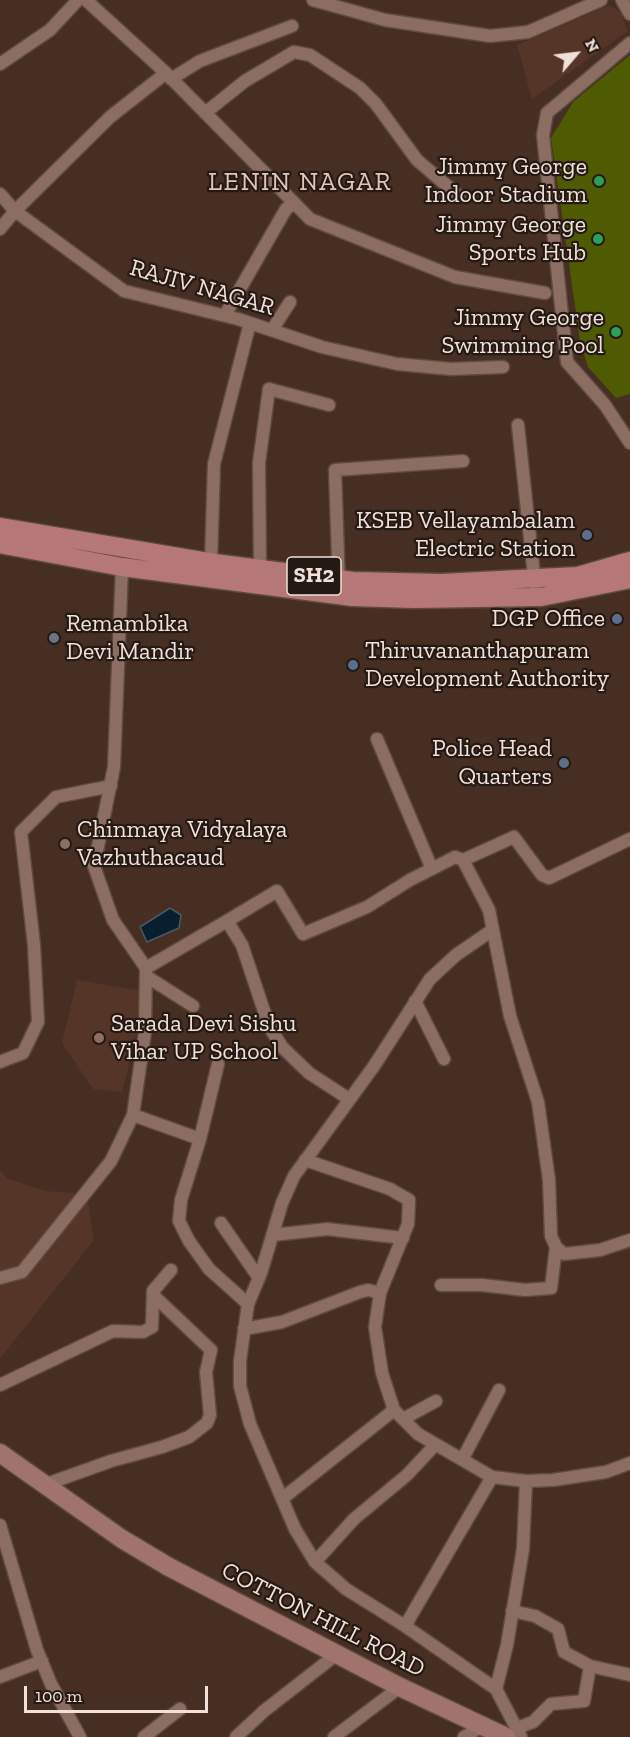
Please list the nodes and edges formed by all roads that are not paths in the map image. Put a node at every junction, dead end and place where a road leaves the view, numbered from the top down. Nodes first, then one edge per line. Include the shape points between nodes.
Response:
1 (78, 0) edge
2 (86, 0) edge
3 (313, 0) edge
4 (601, 0) edge
5 (622, 0) edge
6 (630, 14) edge
7 (292, 26) dead end
8 (630, 43) edge
9 (0, 64) edge
10 (169, 76) junction
11 (205, 113) junction
12 (0, 194) edge
13 (459, 196) dead end
14 (293, 204) junction
15 (15, 211) junction
16 (0, 229) edge
17 (545, 292) dead end
18 (290, 302) dead end
19 (225, 315) junction
20 (250, 323) junction
21 (272, 330) junction
22 (502, 367) dead end
23 (329, 405) dead end
24 (518, 425) dead end
25 (630, 443) edge
26 (463, 461) dead end
27 (0, 527) edge
28 (0, 544) edge
29 (630, 561) edge
30 (211, 562) junction
31 (122, 567) junction
32 (260, 569) junction
33 (534, 578) junction
34 (630, 579) edge
35 (339, 587) junction
36 (536, 597) junction
37 (377, 739) dead end
38 (111, 786) junction
39 (630, 839) edge
40 (464, 860) junction
41 (432, 869) junction
42 (226, 921) junction
43 (491, 931) junction
44 (146, 972) junction
45 (415, 1001) junction
46 (193, 1006) dead end
47 (444, 1059) dead end
48 (0, 1062) edge
49 (218, 1064) dead end
50 (350, 1099) junction
51 (133, 1115) junction
52 (200, 1139) junction
53 (305, 1160) junction
54 (220, 1223) dead end
55 (273, 1235) junction
56 (403, 1238) junction
57 (630, 1240) edge
58 (556, 1247) junction
59 (171, 1270) dead end
60 (0, 1278) edge
61 (259, 1278) junction
62 (441, 1285) dead end
63 (380, 1293) junction
64 (153, 1295) junction
65 (248, 1304) junction
66 (244, 1329) junction
67 (0, 1385) edge
68 (499, 1390) dead end
69 (436, 1401) dead end
70 (398, 1414) junction
71 (435, 1445) junction
72 (0, 1453) edge
73 (463, 1458) junction
74 (630, 1463) edge
75 (492, 1477) junction
76 (526, 1481) junction
77 (45, 1485) junction
78 (283, 1497) junction
79 (0, 1525) edge
80 (315, 1562) junction
81 (512, 1611) junction
82 (405, 1626) junction
83 (337, 1654) junction
84 (42, 1661) junction
85 (590, 1666) junction
86 (630, 1675) edge
87 (0, 1677) edge
88 (400, 1687) junction
89 (496, 1689) junction
90 (180, 1709) dead end
91 (481, 1726) junction
92 (515, 1734) edge
93 (80, 1737) edge
94 (144, 1737) edge
95 (236, 1737) edge
96 (334, 1737) edge
97 (464, 1737) edge

1 - 9 street via 50,30
2 - 10 street
3 - 4 street via 385,20 490,36 528,32
5 - 6 street
7 - 10 street
8 - 25 street via 547,113 543,135 567,362 605,405
10 - 11 street
10 - 15 street via 110,117
11 - 13 street via 245,81 294,52 310,55 360,88 417,160
11 - 14 street
12 - 15 street, RAJIV NAGAR
14 - 17 street via 310,219 455,277
14 - 19 street via 285,209
15 - 16 street
15 - 19 street, RAJIV NAGAR via 124,291
18 - 21 street
19 - 20 street, RAJIV NAGAR
20 - 21 street, RAJIV NAGAR
20 - 30 street via 214,464
21 - 22 street, RAJIV NAGAR via 322,347 397,364 451,369
23 - 32 street via 269,389 259,463
24 - 33 street
26 - 35 street via 335,470
27 - 30 main road, SH2
28 - 31 main road
29 - 33 main road, SH2 via 578,576
30 - 32 main road, SH2
31 - 35 main road
31 - 38 street
32 - 35 main road, SH2
33 - 35 main road, SH2
33 - 36 street
34 - 36 main road
35 - 36 main road via 414,599
37 - 41 street
38 - 44 street via 94,866 113,920
38 - 48 street via 56,797 21,832 38,1022 23,1053
39 - 40 street via 549,878 542,875 514,837
40 - 41 street via 455,858
40 - 43 street via 489,910
41 - 42 street via 367,907 303,933 277,891
42 - 44 street
42 - 50 street via 242,945 269,1026 282,1047 309,1073
43 - 45 street via 430,979
43 - 58 street via 510,1016 538,1102 549,1180 551,1236
44 - 46 street
44 - 51 street via 145,1032
45 - 47 street
45 - 50 street
49 - 52 street
50 - 53 street
51 - 52 street
51 - 60 street via 111,1161 22,1272
52 - 65 street via 181,1200 179,1221 209,1269
53 - 55 street via 282,1203
53 - 56 street via 403,1195 409,1200 410,1209
54 - 61 street
55 - 56 street via 327,1229
55 - 61 street
56 - 63 street
57 - 58 street via 600,1251 564,1254
58 - 62 street via 551,1288
59 - 64 street
61 - 65 street
63 - 66 street via 360,1292 282,1322
63 - 70 street via 375,1327 382,1373
64 - 67 street via 152,1327 143,1332 113,1331
64 - 77 street via 211,1350 206,1372 210,1415 207,1424 189,1437
65 - 66 street
66 - 78 street via 240,1369 244,1405
68 - 73 street
69 - 70 street
70 - 71 street
70 - 78 street
71 - 73 street
71 - 80 street via 407,1475 354,1519
72 - 77 main road, COTTON HILL ROAD
73 - 75 street
74 - 76 street via 606,1472
75 - 76 street
75 - 82 street
76 - 81 street via 523,1549
77 - 83 main road, COTTON HILL ROAD via 169,1567
78 - 80 street via 295,1529
79 - 84 street
80 - 82 street via 346,1589
81 - 85 street via 536,1616 558,1629 564,1652
81 - 89 street
82 - 89 street
83 - 88 main road, COTTON HILL ROAD
83 - 95 street
84 - 87 street
84 - 93 street
85 - 86 street
85 - 92 street via 584,1701 551,1704
88 - 91 main road, COTTON HILL ROAD
88 - 96 street
89 - 92 street
90 - 94 street
91 - 92 main road, COTTON HILL ROAD
91 - 97 street

